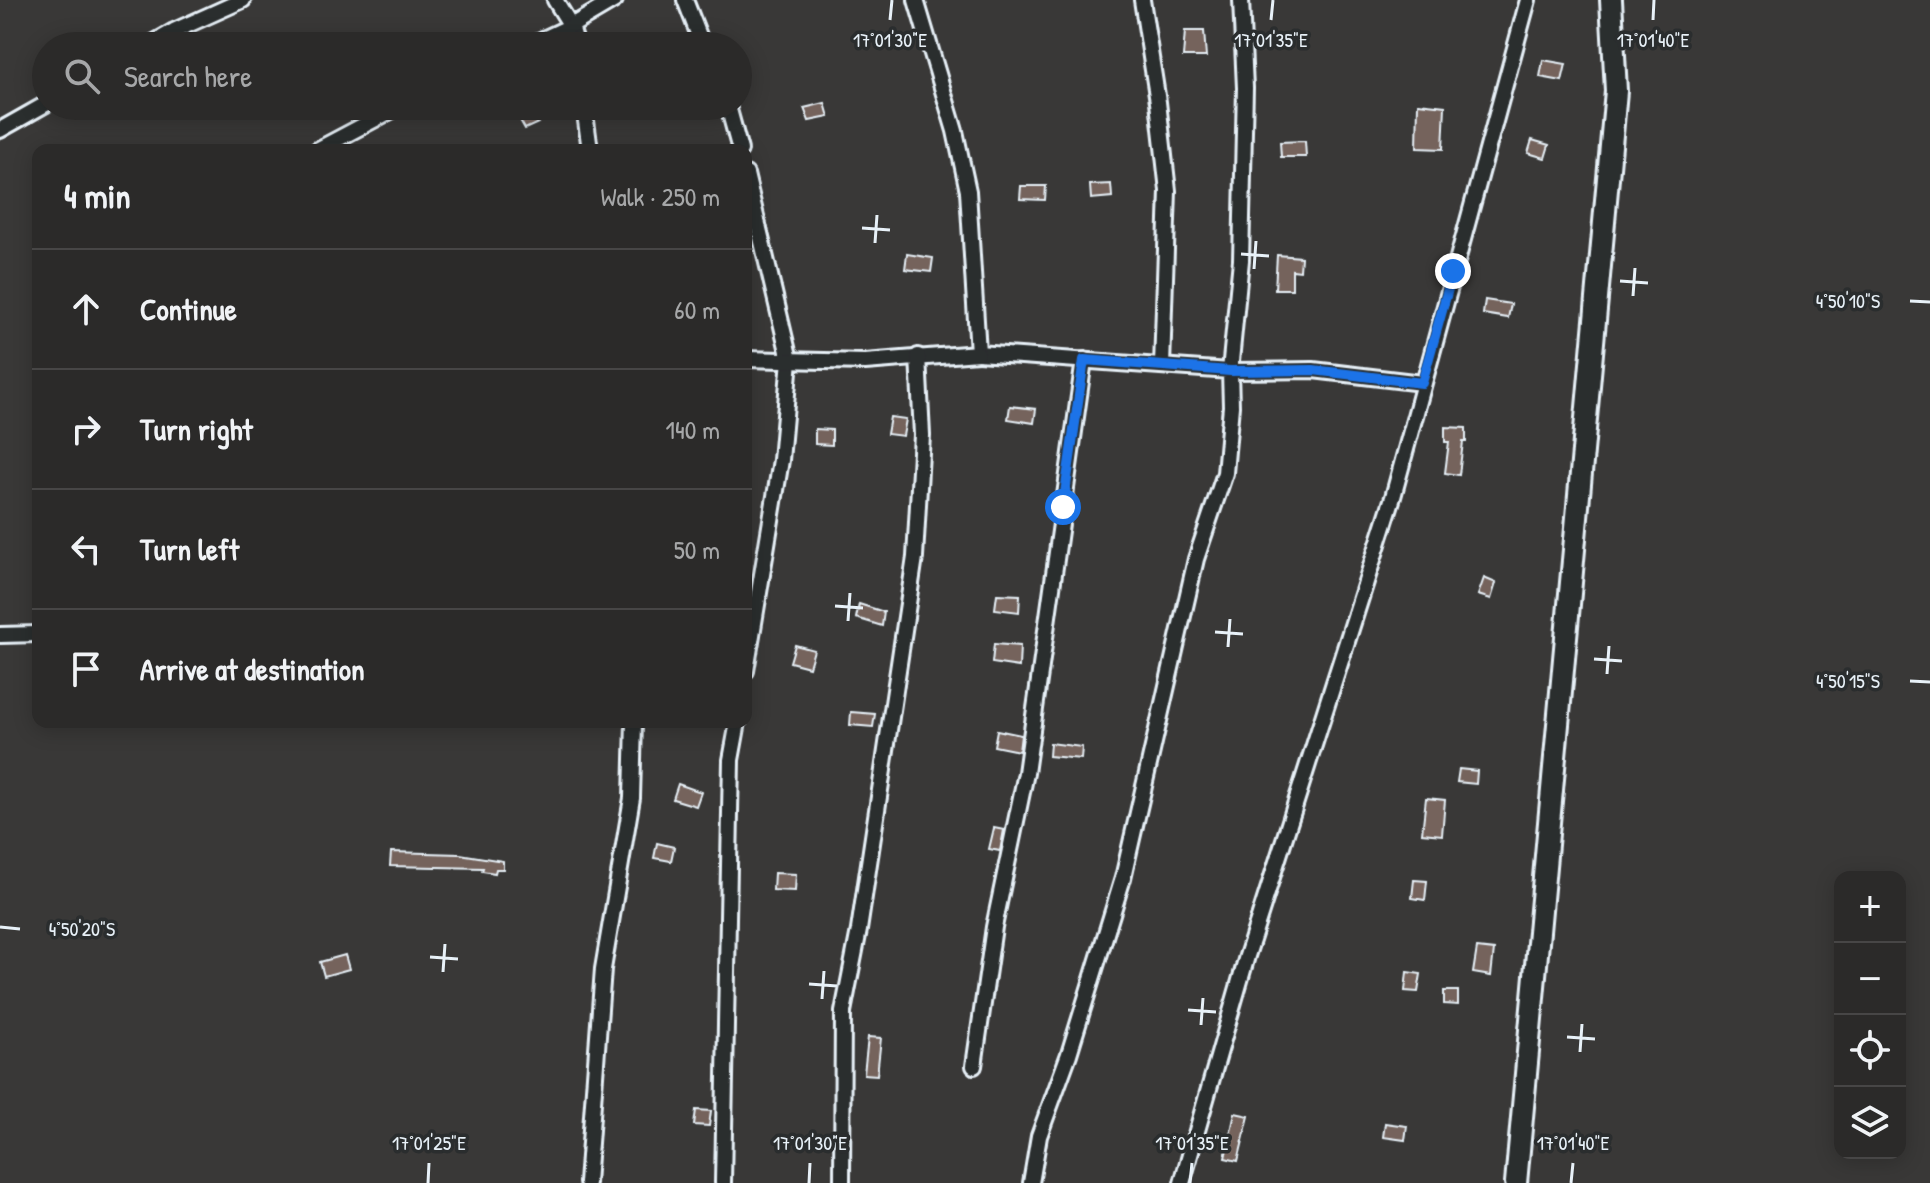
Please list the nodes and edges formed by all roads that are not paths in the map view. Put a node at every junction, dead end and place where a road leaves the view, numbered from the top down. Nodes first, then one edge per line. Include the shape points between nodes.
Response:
1 (243, 0) edge
2 (555, 0) edge
3 (615, 0) edge
4 (685, 0) edge
5 (916, 0) edge
6 (1142, 0) edge
7 (1241, 0) edge
8 (1528, 0) edge
9 (1611, 0) edge
10 (571, 26) junction
11 (172, 32) edge
12 (558, 32) edge
13 (573, 32) edge
14 (698, 32) edge
15 (32, 112) edge
16 (374, 120) edge
17 (586, 120) edge
18 (732, 120) edge
19 (0, 130) edge
20 (328, 144) edge
21 (589, 144) edge
22 (738, 144) edge
23 (752, 199) edge
24 (978, 353) junction
25 (918, 356) junction
26 (752, 359) edge
27 (790, 360) junction
28 (1084, 360) junction
29 (1162, 366) junction
30 (1230, 371) junction
31 (1422, 383) junction
32 (32, 634) edge
33 (0, 635) edge
34 (752, 635) edge
35 (634, 728) edge
36 (737, 728) edge
37 (974, 1066) dead end
38 (587, 1183) edge
39 (723, 1183) edge
40 (842, 1183) edge
41 (1031, 1183) edge
42 (1182, 1183) edge
43 (1516, 1183) edge

1 - 11 street
2 - 10 street
3 - 10 street
4 - 14 street
5 - 24 street via 968,191
6 - 29 street via 1168,191
7 - 30 street via 1241,260
8 - 31 street
9 - 43 main road via 1616,91
10 - 12 street
10 - 13 street
15 - 19 street
16 - 20 street
17 - 21 street
18 - 22 street
23 - 27 street
24 - 25 street
24 - 28 street
25 - 27 street via 865,362
25 - 40 street via 922,435 915,557 843,1012
26 - 27 street
27 - 34 street via 781,460
28 - 29 street
28 - 37 street via 1026,773 994,927
29 - 30 street
30 - 31 street via 1313,370
30 - 41 street via 1225,473 1196,559 1123,878 1039,1136
31 - 42 street via 1393,497 1247,956
32 - 33 street
35 - 38 street via 632,798 603,969
36 - 39 street via 731,760

